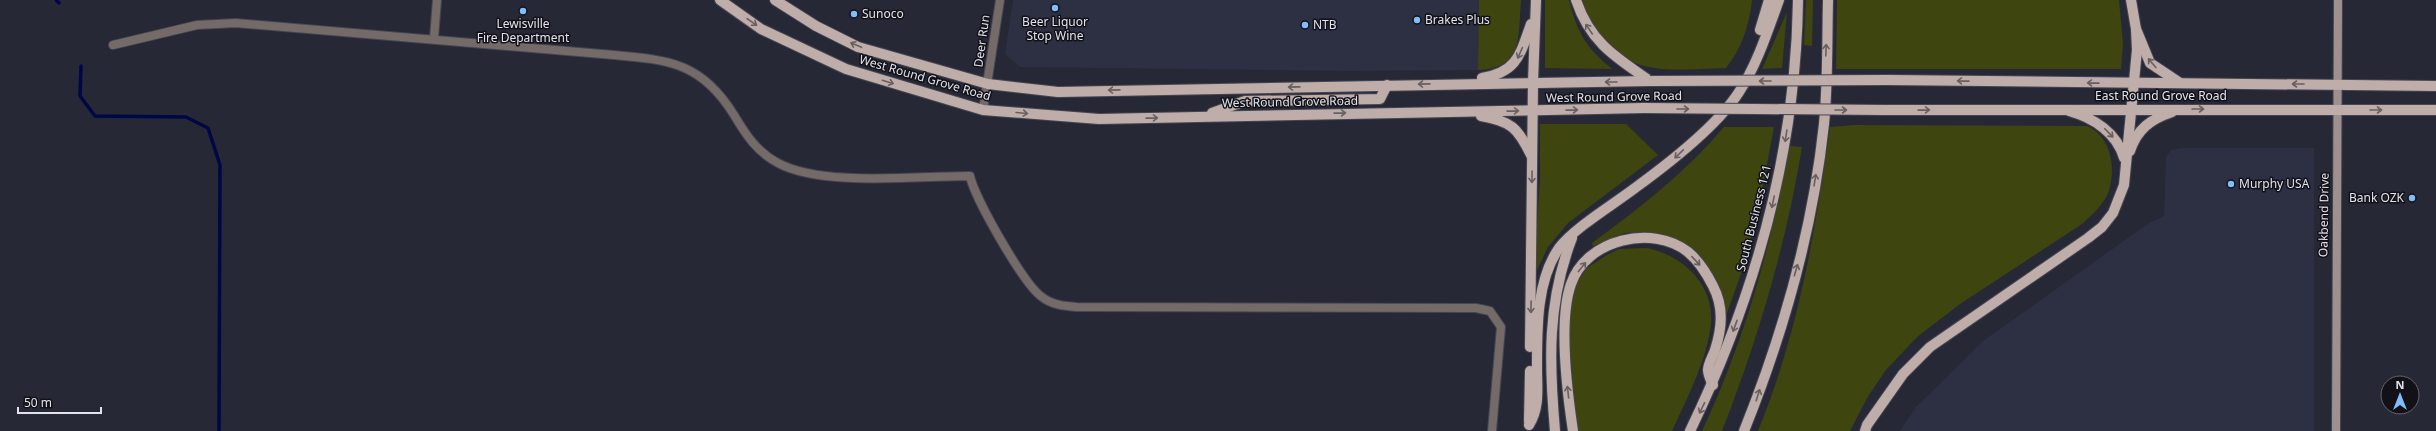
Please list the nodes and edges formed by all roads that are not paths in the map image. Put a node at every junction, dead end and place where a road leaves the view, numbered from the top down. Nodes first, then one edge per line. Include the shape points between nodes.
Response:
1 (437, 0) edge
2 (720, 0) edge
3 (775, 0) edge
4 (1000, 0) edge
5 (1536, 0) edge
6 (1576, 0) edge
7 (1769, 0) edge
8 (1779, 0) edge
9 (1798, 0) edge
10 (1828, 0) edge
11 (2131, 0) edge
12 (2338, 0) edge
13 (1534, 16) junction
14 (2136, 29) junction
15 (434, 38) junction
16 (113, 45) dead end
17 (1750, 72) junction
18 (1888, 80) joint
19 (1650, 81) junction
20 (1532, 82) junction
21 (2132, 83) junction
22 (988, 84) junction
23 (1452, 84) junction
24 (2182, 84) junction
25 (2337, 84) junction
26 (1387, 85) junction
27 (2436, 86) edge
28 (2049, 109) junction
29 (2131, 109) junction
30 (2180, 109) junction
31 (983, 110) junction
32 (1885, 110) joint
33 (2337, 110) junction
34 (2436, 110) edge
35 (1533, 111) junction
36 (1453, 112) junction
37 (1203, 117) junction
38 (1532, 157) junction
39 (2126, 166) junction
40 (1574, 234) junction
41 (1713, 385) junction
42 (1529, 428) edge
43 (1492, 431) edge
44 (1555, 431) edge
45 (1572, 431) edge
46 (1690, 431) edge
47 (1744, 431) edge
48 (1866, 431) edge
49 (2336, 431) edge

1 - 15 street
2 -> 31 main road, West Round Grove Road via 761,29 846,69
22 -> 3 main road, West Round Grove Road via 858,47 816,26
4 - 22 street, Deer Run
5 - 13 main road
19 -> 6 main road via 1600,45 1582,20
7 - 17 main road via 1754,49
8 - 17 main road
9 -> 41 main road, South Business 121 via 1798,43 1789,119 1769,220 1756,270
47 -> 10 main road via 1784,312 1809,218 1824,124
11 - 14 main road
12 - 25 street, Oakbend Drive
13 - 20 main road
13 -> 23 main road via 1519,57 1509,69 1496,76
14 - 21 main road via 2137,50
24 -> 14 main road via 2150,63
15 - 16 street via 236,23 197,25
15 - 43 street via 639,57 680,64 706,80 718,92 742,130 757,148 779,164 808,174 848,177 970,176 978,198 1026,280 1043,298 1061,305 1476,308 1490,311 1501,327
17 -> 40 main road via 1728,107 1669,163
18 -> 19 main road, West Round Grove Road, bridge
21 -> 18 main road, East Round Grove Road
19 -> 20 main road, West Round Grove Road
20 - 23 main road, West Round Grove Road
20 - 35 main road
21 - 24 main road, East Round Grove Road
21 - 29 main road
26 -> 22 main road, West Round Grove Road via 1058,92
22 - 31 street, Deer Run
23 -> 26 main road, West Round Grove Road
25 -> 24 main road, East Round Grove Road
25 - 27 main road, East Round Grove Road
25 - 33 street, Oakbend Drive
26 - 37 main road via 1380,99 1245,101
28 - 29 main road, East Round Grove Road
32 -> 28 main road, East Round Grove Road
28 -> 39 main road via 2071,111 2094,121 2108,131 2121,146
29 - 30 main road, East Round Grove Road
29 - 39 main road
30 -> 33 main road, East Round Grove Road
30 - 39 main road via 2158,116 2144,126 2136,135
31 -> 37 main road, West Round Grove Road via 1099,119
35 -> 32 main road, West Round Grove Road, bridge via 1644,108
33 -> 34 main road, East Round Grove Road
33 - 49 street, Oakbend Drive
36 -> 35 main road, West Round Grove Road
35 - 38 main road
37 -> 36 main road, West Round Grove Road
36 - 38 main road via 1500,120 1513,126 1522,136
38 -> 42 main road
39 - 48 main road via 2119,200 2102,227 1930,347 1903,374 1867,425
40 - 42 main road via 1559,249 1547,273 1541,298 1537,340 1537,409
40 - 44 main road via 1554,299 1550,371
45 -> 41 main road via 1565,369 1566,302 1571,282 1592,256 1605,247 1625,240 1658,238 1688,252 1703,268 1719,300 1721,314 1718,340 1708,371
41 -> 46 main road, South Business 121

